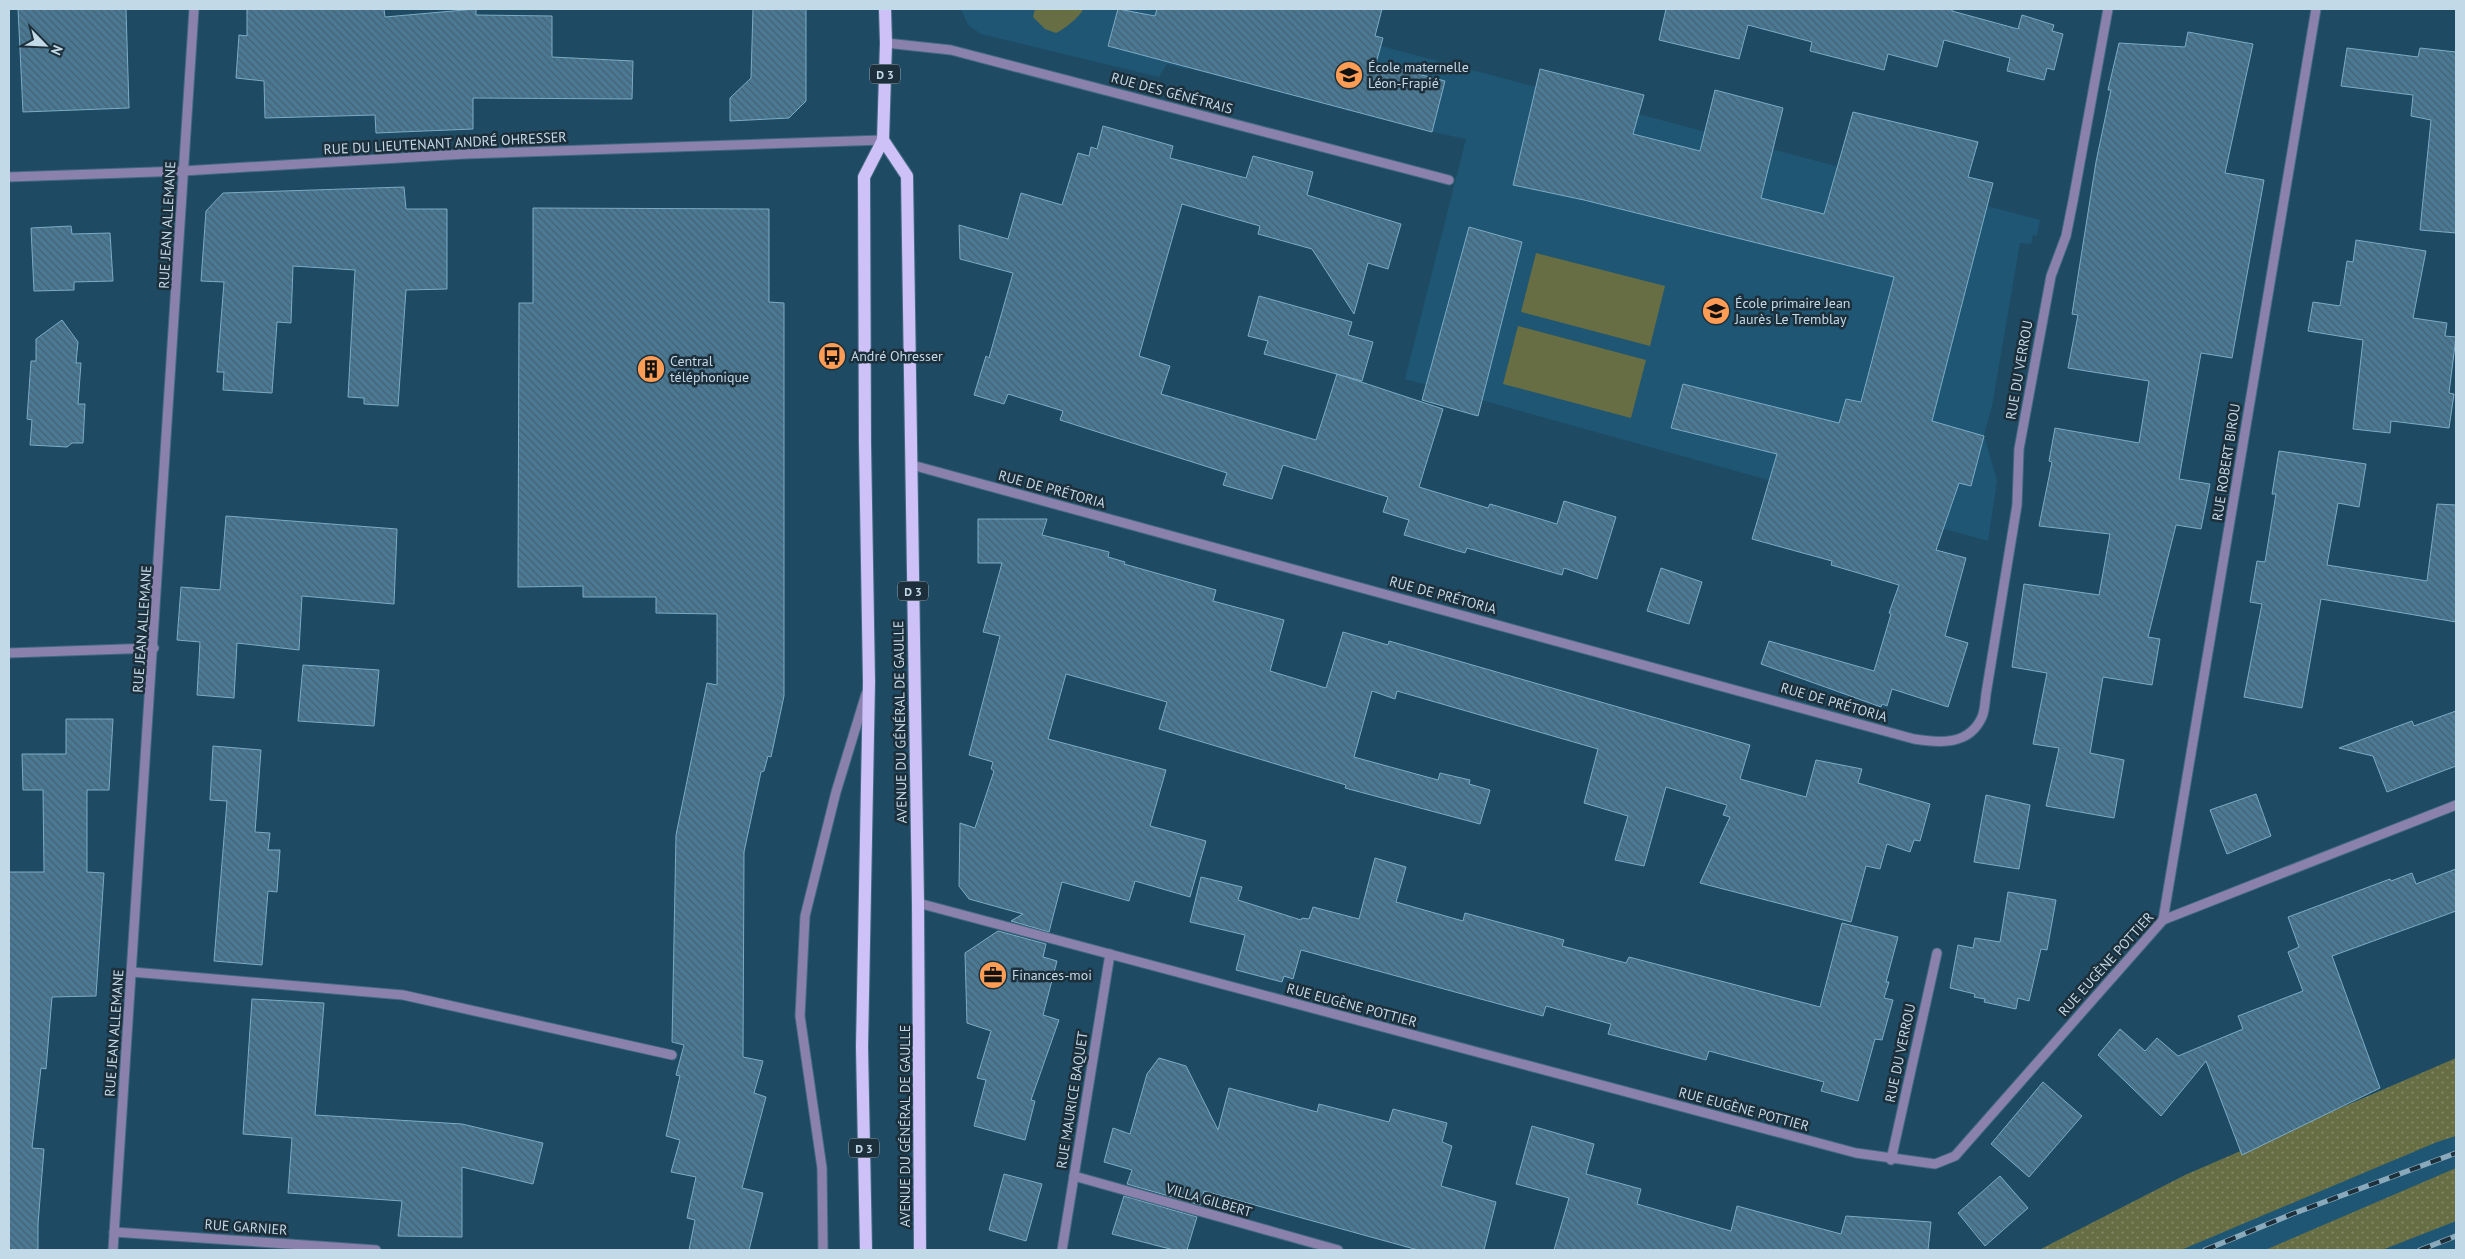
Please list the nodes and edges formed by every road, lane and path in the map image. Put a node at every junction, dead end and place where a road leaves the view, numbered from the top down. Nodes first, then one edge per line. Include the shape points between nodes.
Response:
1 (194, 9) edge
2 (885, 9) edge
3 (2108, 9) edge
4 (2316, 9) edge
5 (886, 43) junction
6 (884, 140) junction
7 (183, 171) junction
8 (9, 177) edge
9 (1449, 180) dead end
10 (912, 466) junction
11 (154, 648) junction
12 (9, 653) edge
13 (869, 682) junction
14 (1967, 735) joint
15 (2456, 805) edge
16 (918, 903) junction
17 (2163, 920) junction
18 (1937, 952) dead end
19 (1110, 954) junction
20 (132, 972) junction
21 (672, 1055) dead end
22 (1891, 1160) junction
23 (1074, 1176) junction
24 (114, 1232) junction
25 (113, 1250) edge
26 (376, 1250) edge
27 (823, 1250) edge
28 (866, 1250) edge
29 (920, 1250) edge
30 (1062, 1250) edge
31 (1338, 1250) edge

1 - 7 street, RUE JEAN ALLEMANE
2 - 5 main road, D 3
3 - 14 street, RUE DU VERROU via 2066,236 2051,276 2019,449 2017,505 1982,717
4 - 17 street, RUE ROBERT BIROU
5 - 6 main road, D 3
5 - 9 street, RUE DES GÉNÉTRAIS via 951,50
6 - 7 street, RUE DU LIEUTENANT ANDRÉ OHRESSER via 465,154
6 - 10 main road, AVENUE DU GÉNÉRAL DE GAULLE / D 3 via 907,176
6 - 13 main road, D 3 via 864,176
7 - 8 street, RUE DU LIEUTENANT ANDRÉ OHRESSER
7 - 11 street, RUE JEAN ALLEMANE
10 - 14 street, RUE DE PRÉTORIA via 1914,739 1943,743
10 - 16 main road, AVENUE DU GÉNÉRAL DE GAULLE / D 3
11 - 12 street
11 - 20 street, RUE JEAN ALLEMANE
13 - 27 street via 836,792 805,916 800,1016 822,1168
13 - 28 main road, D 3 via 862,1047
15 - 17 street, RUE EUGÈNE POTTIER
16 - 19 street, RUE EUGÈNE POTTIER
16 - 29 main road, AVENUE DU GÉNÉRAL DE GAULLE / D 3
17 - 22 street, RUE EUGÈNE POTTIER via 1955,1156 1935,1164
18 - 22 street, RUE DU VERROU
19 - 22 street, RUE EUGÈNE POTTIER
19 - 23 street, RUE MAURICE BAQUET
20 - 21 street via 403,995
20 - 24 street, RUE JEAN ALLEMANE
23 - 30 street, RUE MAURICE BAQUET
23 - 31 street, VILLA GILBERT
24 - 25 street, RUE JEAN ALLEMANE
24 - 26 street, RUE GARNIER

